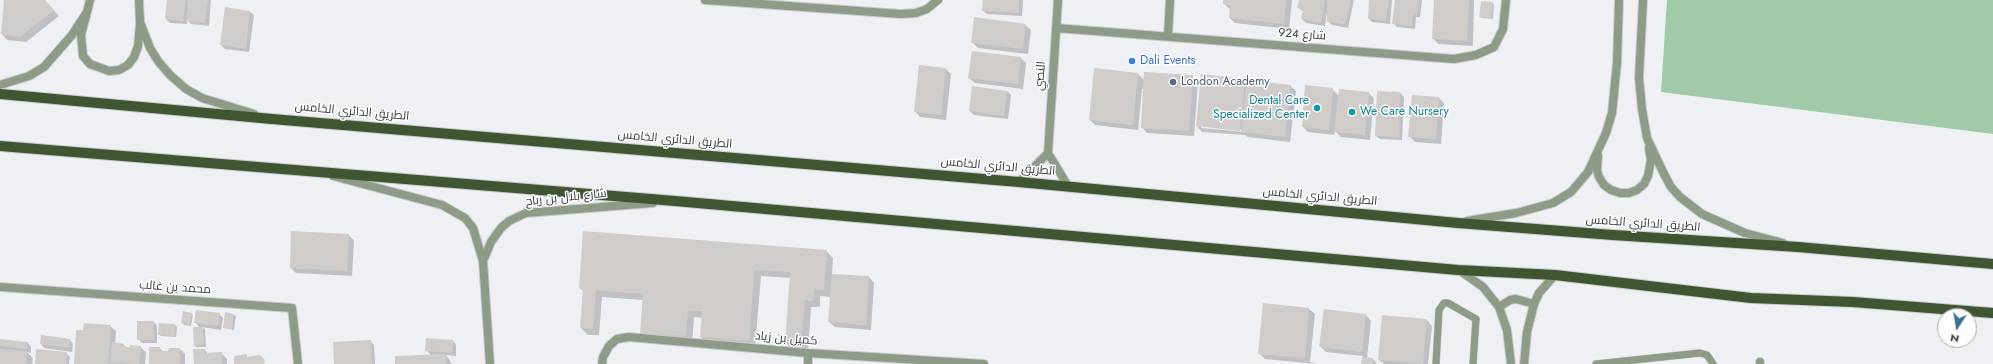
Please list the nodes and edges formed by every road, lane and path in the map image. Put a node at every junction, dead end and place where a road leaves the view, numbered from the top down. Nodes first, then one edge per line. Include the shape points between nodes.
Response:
1 (90, 0) edge
2 (139, 0) edge
3 (705, 0) edge
4 (938, 0) edge
5 (1058, 0) edge
6 (1170, 0) edge
7 (1506, 0) edge
8 (1619, 0) edge
9 (1643, 0) edge
10 (768, 2) edge
11 (87, 12) junction
12 (140, 22) junction
13 (1056, 28) junction
14 (1168, 36) junction
15 (0, 85) edge
16 (0, 94) edge
17 (272, 119) junction
18 (1647, 138) junction
19 (0, 146) edge
20 (1600, 148) junction
21 (1048, 153) junction
22 (318, 172) junction
23 (1019, 182) junction
24 (1068, 186) junction
25 (675, 201) junction
26 (1458, 223) junction
27 (1798, 247) junction
28 (483, 262) junction
29 (1993, 264) edge
30 (1458, 270) junction
31 (1555, 275) junction
32 (0, 287) edge
33 (1534, 304) junction
34 (1498, 307) junction
35 (1993, 313) edge
36 (808, 353) junction
37 (942, 362) edge
38 (298, 364) edge
39 (490, 364) edge
40 (602, 364) edge
41 (808, 364) edge
42 (984, 364) edge
43 (1436, 364) edge
44 (1473, 364) edge
45 (1511, 364) edge
46 (1524, 364) edge
47 (1596, 364) edge
48 (1713, 364) edge

1 - 11 street
2 - 12 street
3 - 10 street
4 - 10 street via 927,9 901,14
5 - 13 street, النصي
6 - 14 street
7 - 14 street, شارع 924 via 1503,29 1494,47 1476,55 1454,59
8 - 20 street via 1615,90 1612,113
9 - 18 street via 1639,78
11 - 12 street via 81,35 83,56 90,64 109,71 119,70 128,65 134,57 138,46
11 - 15 street via 72,35 44,67 29,76
12 - 17 street via 158,62 186,89 224,106
13 - 14 street, شارع 924
13 - 21 street, النصي
16 - 17 main road, الطريق الدائري الخامس
17 - 23 main road, الطريق الدائري الخامس
18 - 20 street via 1651,160 1648,176 1644,184 1629,193 1620,193 1604,185 1599,177 1597,162
18 - 27 street via 1671,187 1702,214 1745,234
19 - 22 main road
20 - 26 street via 1588,172 1571,192 1562,198 1541,207
21 - 23 street
21 - 24 street
22 - 25 main road
22 - 28 street, شارع بلال بن رباح via 451,209 465,218 472,228
23 - 24 main road, الطريق الدائري الخامس
24 - 26 main road, الطريق الدائري الخامس
25 - 28 street, شارع بلال بن رباح via 526,213 501,228 491,242
25 - 30 main road
26 - 27 main road, الطريق الدائري الخامس
27 - 29 main road, الطريق الدائري الخامس
28 - 39 street, شارع بلال بن رباح
30 - 31 main road
30 - 34 street via 1483,287
31 - 33 street via 1543,288
31 - 35 main road via 1751,298 1854,302
32 - 38 street, محمد بن غالب via 292,308
33 - 34 street via 1516,299
33 - 46 street via 1527,332
34 - 45 street via 1507,330
36 - 37 street, كميل بن زياد
36 - 40 street, كميل بن زياد via 629,338 618,339 609,346
36 - 41 street
37 - 42 street, كميل بن زياد
43 - 44 lane via 1439,310 1448,303 1476,320
47 - 48 lane via 1700,353 1707,355

